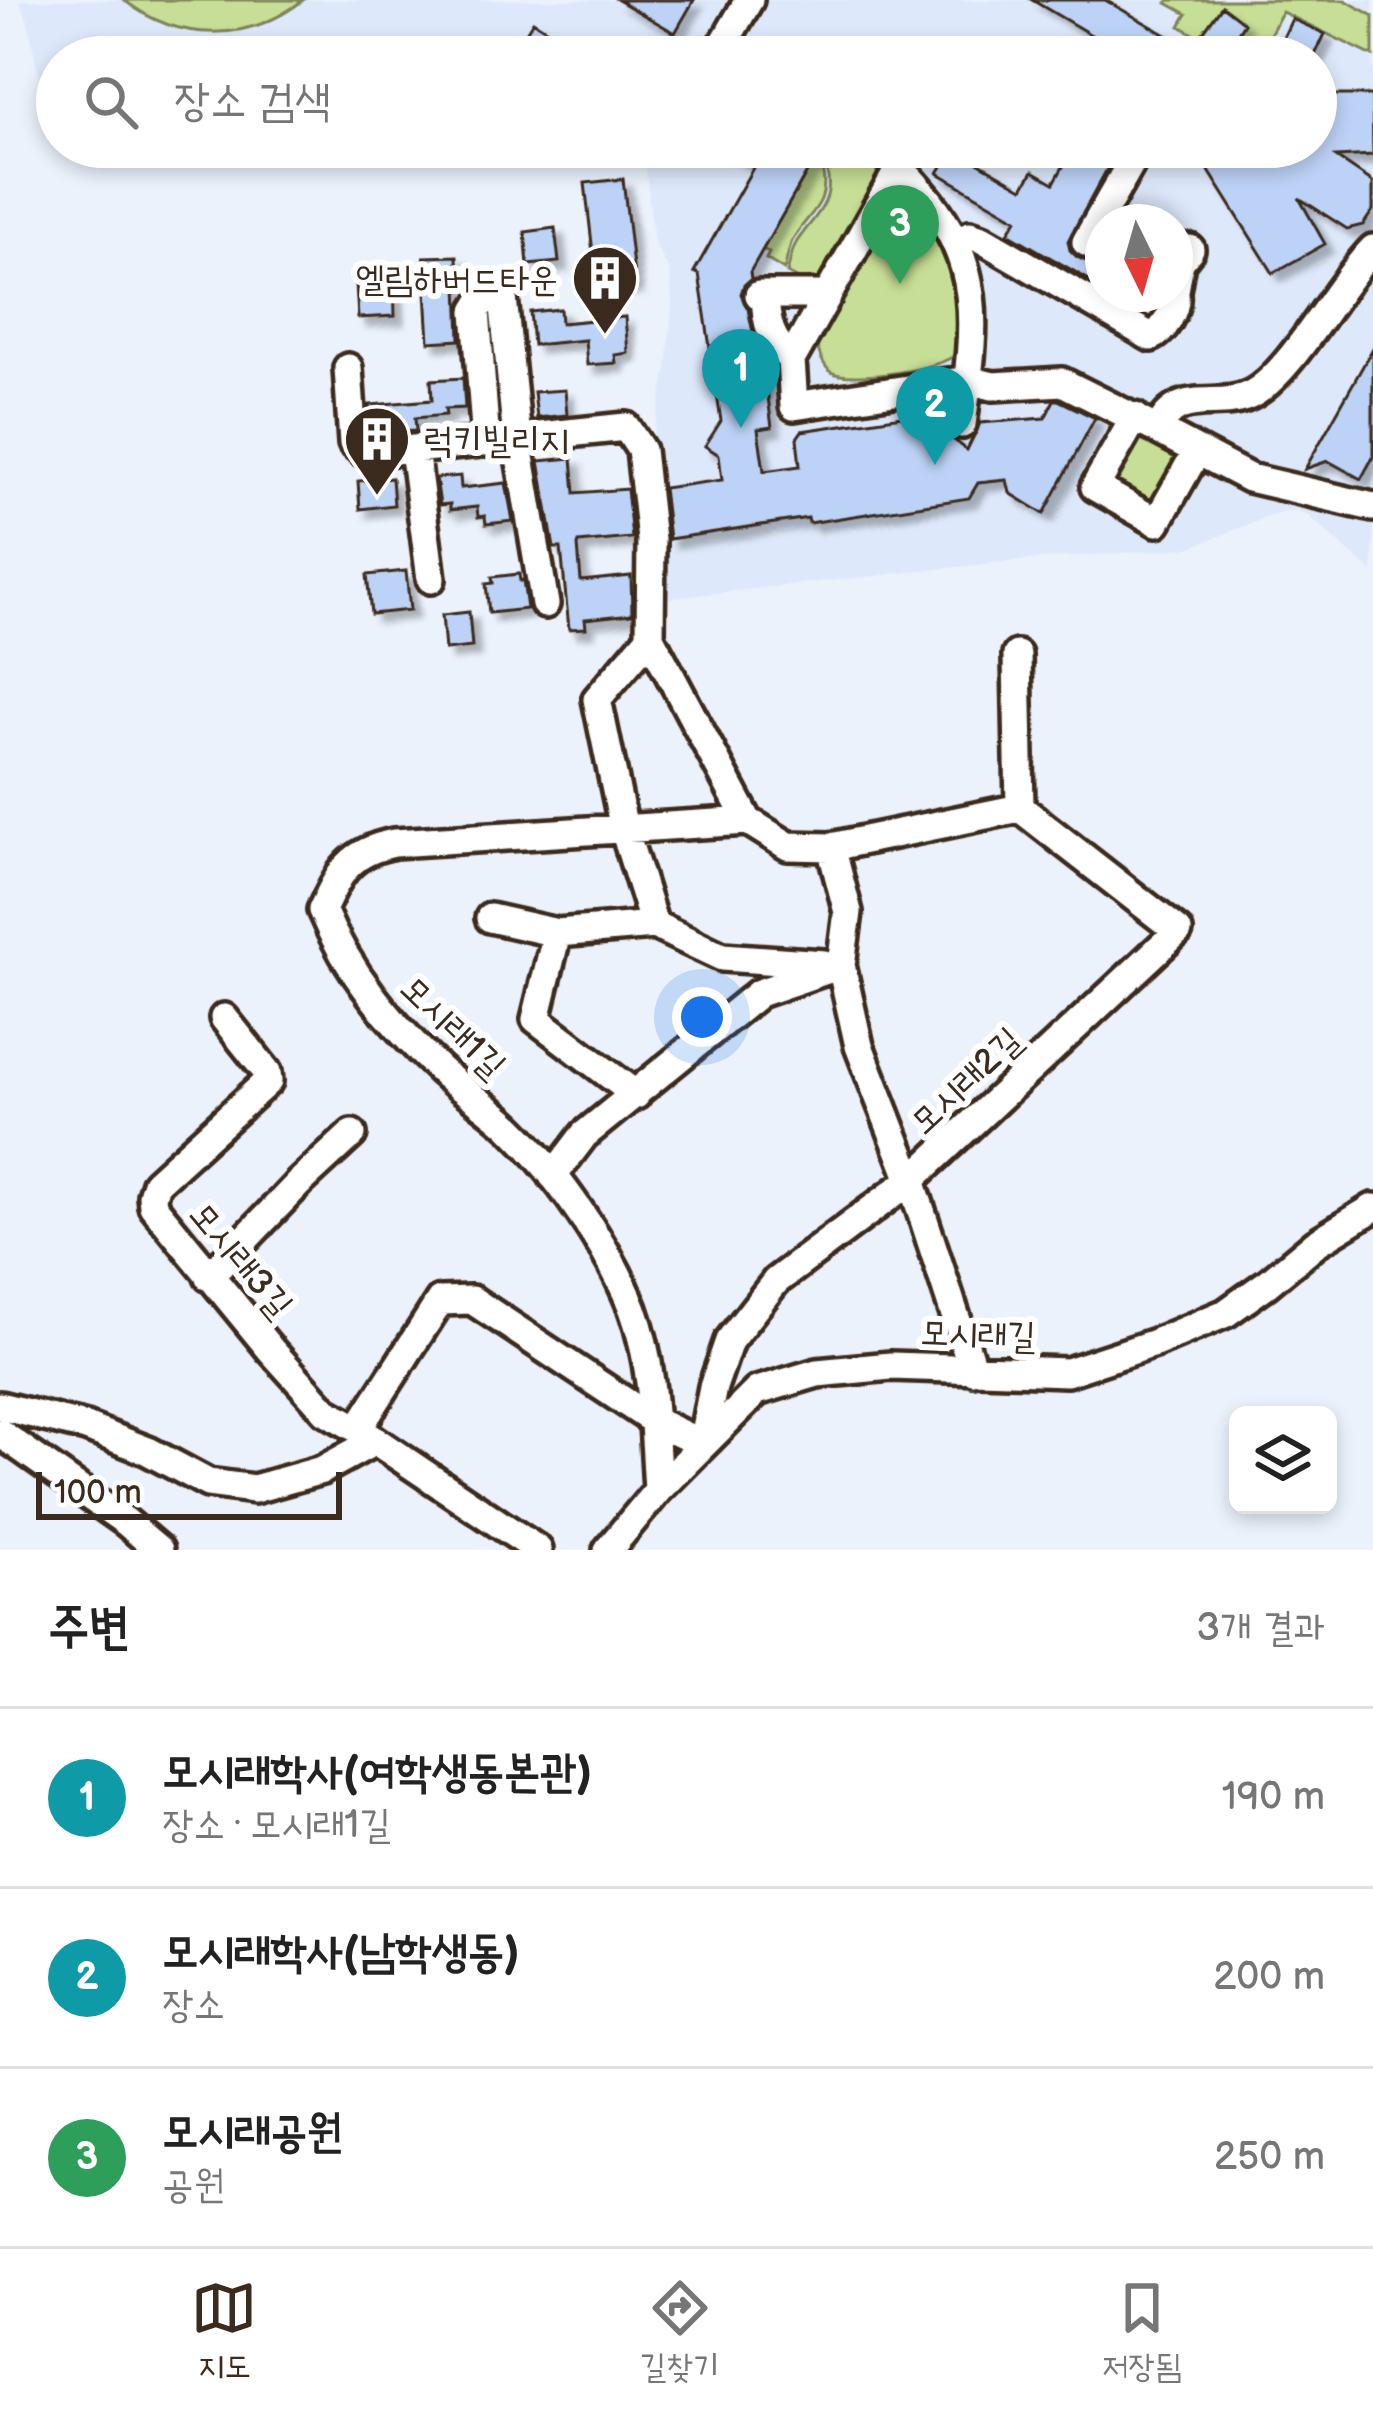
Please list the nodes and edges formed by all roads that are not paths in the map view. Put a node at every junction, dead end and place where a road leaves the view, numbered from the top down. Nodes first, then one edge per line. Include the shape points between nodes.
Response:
1 (748, 0) edge
2 (728, 36) edge
3 (899, 168) edge
4 (901, 168) edge
5 (1128, 168) edge
6 (1108, 204) edge
7 (956, 241) junction
8 (1373, 250) edge
9 (828, 296) junction
10 (1085, 298) edge
11 (1108, 312) edge
12 (1171, 312) edge
13 (791, 360) junction
14 (348, 368) dead end
15 (968, 380) junction
16 (1146, 423) junction
17 (962, 424) dead end
18 (517, 440) junction
19 (486, 442) junction
20 (414, 449) junction
21 (1197, 451) junction
22 (1373, 507) edge
23 (430, 579) dead end
24 (545, 604) dead end
25 (650, 637) junction
26 (1017, 655) dead end
27 (1020, 808) junction
28 (748, 821) junction
29 (624, 829) junction
30 (831, 847) junction
31 (490, 918) dead end
32 (654, 925) junction
33 (557, 933) junction
34 (841, 965) junction
35 (224, 1018) dead end
36 (636, 1095) junction
37 (352, 1134) dead end
38 (554, 1176) junction
39 (911, 1180) junction
40 (1373, 1208) edge
41 (209, 1277) junction
42 (973, 1370) junction
43 (0, 1406) edge
44 (654, 1421) junction
45 (0, 1433) edge
46 (367, 1435) junction
47 (702, 1444) junction
48 (658, 1490) junction
49 (159, 1550) edge
50 (538, 1550) edge
51 (608, 1550) edge

1 - 2 street
3 - 9 street
4 - 7 street
5 - 6 street
7 - 10 street via 982,238
7 - 15 street via 973,308
8 - 16 street via 1259,389 1174,408
9 - 13 street
9 - 13 street via 762,295 769,332
11 - 12 street via 1151,337
13 - 15 street via 794,406
14 - 20 street via 353,442 362,451
15 - 16 street via 1062,382
15 - 17 street
16 - 21 street
16 - 21 street via 1095,487 1156,522
18 - 19 street
18 - 19 street via 503,297 484,298 476,310
18 - 24 street
18 - 25 street via 626,427 641,450
19 - 20 street
20 - 23 street
21 - 22 street via 1266,483
25 - 28 street
25 - 29 street via 597,699
26 - 27 street
27 - 30 street
27 - 39 street, 모시래2길 via 1178,931
28 - 29 street, 모시래1길
28 - 30 street, 모시래1길 via 788,846
29 - 32 street
29 - 38 street, 모시래1길 via 367,848 337,877 322,910 375,1002
30 - 34 street via 848,911
31 - 33 street
32 - 33 street
32 - 34 street via 722,957
33 - 36 street via 536,1019
34 - 36 street via 759,993
34 - 39 street via 859,1046
35 - 41 street, 모시래3길 via 268,1082 156,1183 152,1196 159,1217
36 - 38 street via 584,1135
37 - 41 street
38 - 44 street, 모시래1길 via 633,1310
39 - 42 street
39 - 47 street, 모시래2길 via 776,1281 729,1341
40 - 42 street, 모시래길 via 1200,1326 1067,1372
41 - 46 street, 모시래3길 via 326,1411
42 - 47 street, 모시래길 via 817,1372 757,1391
43 - 46 street via 86,1427 208,1483 254,1489 322,1470
44 - 46 street via 472,1300 440,1301
44 - 47 street
44 - 48 street, 모시래1길
45 - 49 street
46 - 50 street, 모시래3길
47 - 48 street, 모시래길
48 - 51 street, 모시래길

